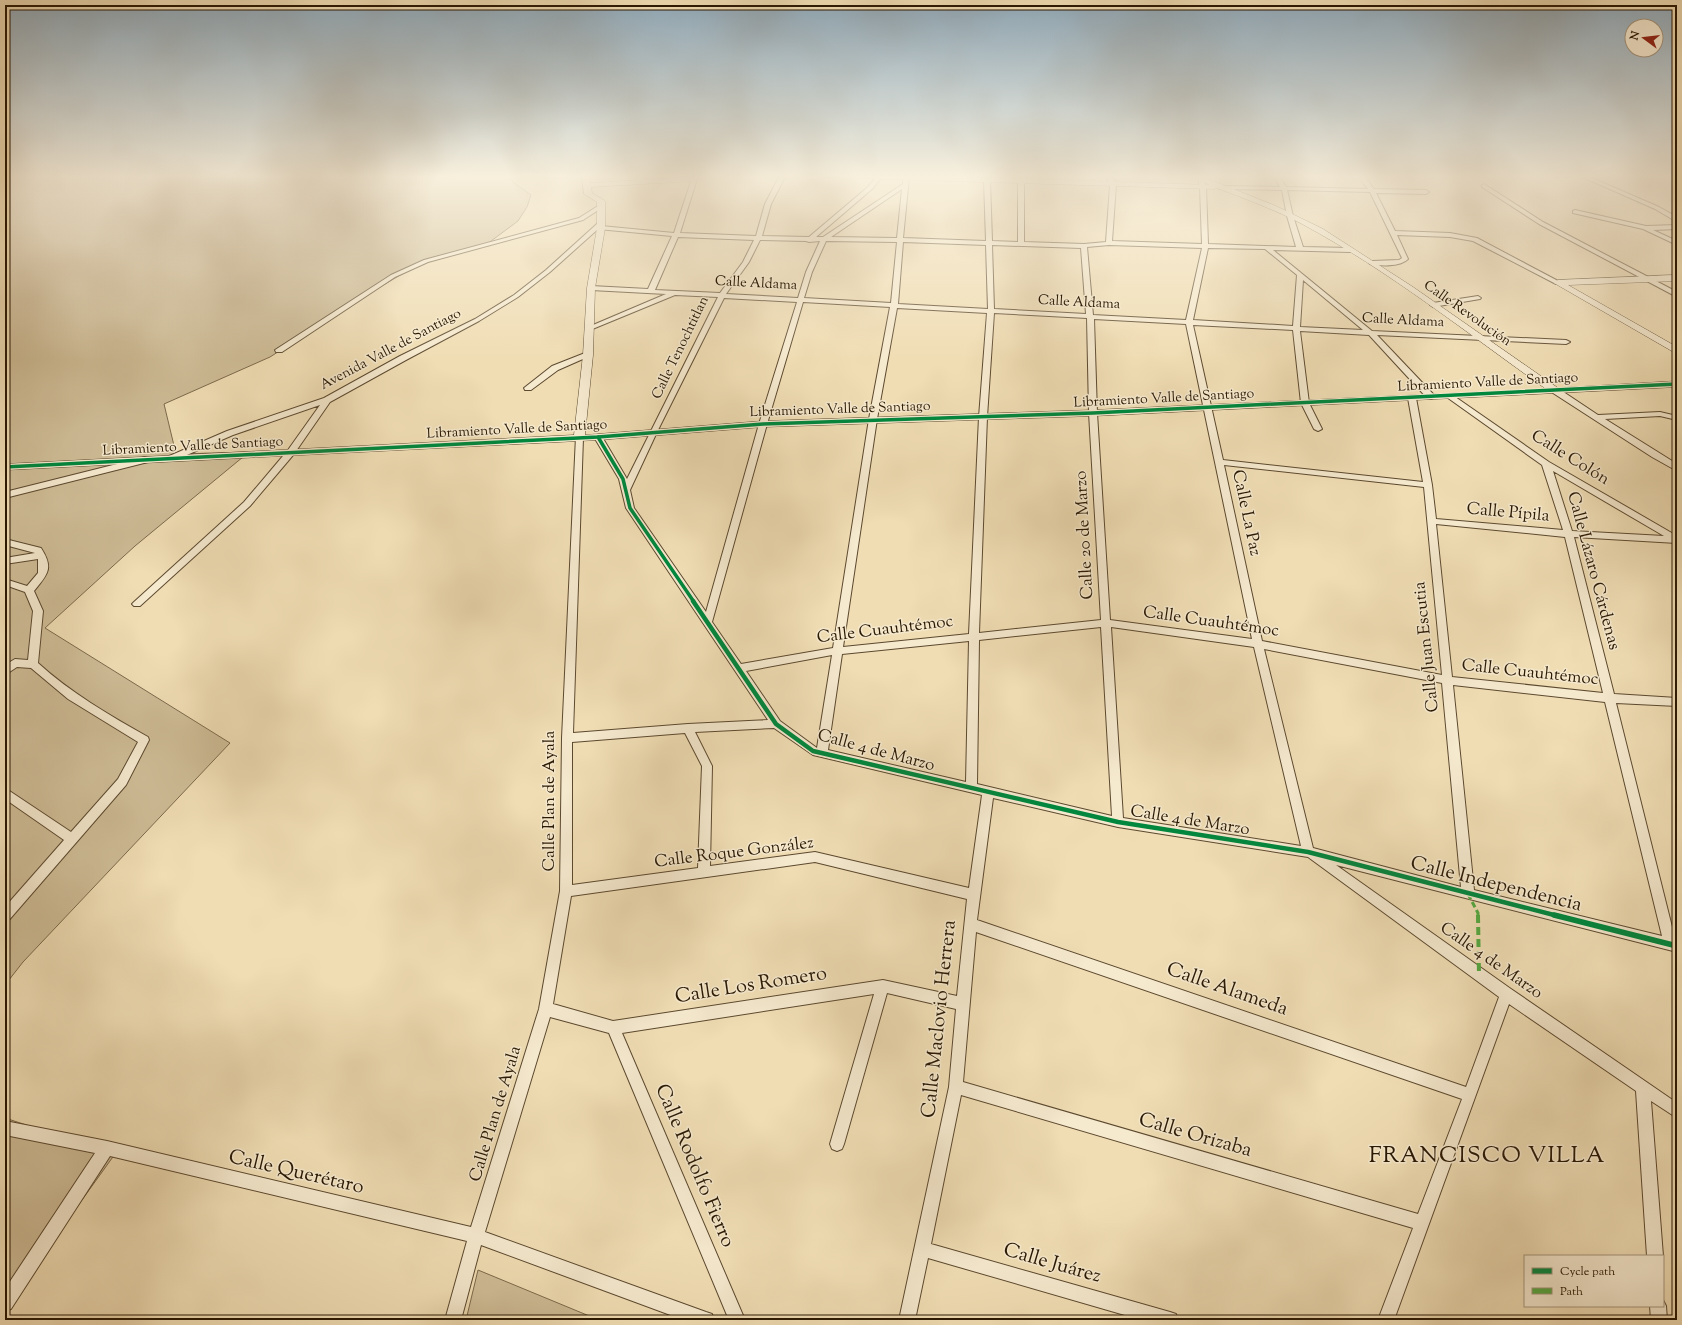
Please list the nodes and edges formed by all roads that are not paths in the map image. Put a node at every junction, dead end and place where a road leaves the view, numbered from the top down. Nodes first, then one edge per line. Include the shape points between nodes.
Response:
1 (516, 237) edge
2 (587, 237) edge
3 (598, 237) edge
4 (675, 237) edge
5 (726, 237) edge
6 (813, 237) edge
7 (827, 237) edge
8 (899, 237) edge
9 (988, 237) edge
10 (1021, 237) edge
11 (1109, 237) edge
12 (1205, 237) edge
13 (1297, 237) edge
14 (1330, 237) edge
15 (1395, 237) edge
16 (1464, 237) edge
17 (1567, 237) edge
18 (1664, 237) edge
19 (758, 238) junction
20 (809, 240) junction
21 (823, 240) junction
22 (899, 240) junction
23 (988, 243) junction
24 (1021, 243) junction
25 (1108, 243) junction
26 (1677, 243) edge
27 (1084, 246) junction
28 (1205, 246) junction
29 (1266, 247) junction
30 (1300, 248) junction
31 (1350, 250) junction
32 (1372, 263) junction
33 (1300, 275) junction
34 (1677, 278) edge
35 (1648, 280) junction
36 (1558, 283) junction
37 (591, 288) junction
38 (651, 291) junction
39 (674, 293) junction
40 (1677, 295) edge
41 (722, 296) junction
42 (1478, 298) dead end
43 (800, 299) junction
44 (1433, 305) junction
45 (894, 306) junction
46 (990, 311) junction
47 (1090, 316) junction
48 (1189, 322) junction
49 (1296, 328) junction
50 (588, 329) junction
51 (1371, 333) junction
52 (1481, 339) junction
53 (1566, 342) dead end
54 (279, 350) dead end
55 (1677, 351) edge
56 (588, 355) junction
57 (1677, 384) edge
58 (528, 388) dead end
59 (1556, 391) junction
60 (1451, 396) junction
61 (1431, 397) junction
62 (1412, 398) junction
63 (327, 400) junction
64 (1305, 403) junction
65 (1208, 408) junction
66 (1093, 413) junction
67 (983, 417) junction
68 (1597, 417) junction
69 (1677, 418) edge
70 (873, 419) junction
71 (763, 424) junction
72 (1318, 429) dead end
73 (653, 432) junction
74 (598, 437) junction
75 (579, 438) junction
76 (291, 452) junction
77 (170, 459) junction
78 (148, 460) junction
79 (1219, 462) junction
80 (1546, 464) junction
81 (5, 468) edge
82 (1677, 468) edge
83 (1428, 485) junction
84 (625, 492) junction
85 (5, 495) edge
86 (1431, 521) junction
87 (1569, 534) junction
88 (1677, 540) edge
89 (8, 542) edge
90 (41, 555) junction
91 (5, 561) edge
92 (5, 582) edge
93 (29, 590) junction
94 (138, 604) dead end
95 (708, 621) junction
96 (1106, 623) junction
97 (974, 636) junction
98 (1258, 644) junction
99 (836, 651) junction
100 (33, 664) junction
101 (740, 668) junction
102 (5, 671) edge
103 (1446, 680) junction
104 (1608, 698) junction
105 (1677, 702) edge
106 (776, 724) junction
107 (688, 728) junction
108 (566, 738) junction
109 (822, 753) junction
110 (971, 788) junction
111 (988, 792) junction
112 (5, 793) edge
113 (1118, 822) junction
114 (72, 839) junction
115 (1308, 852) junction
116 (704, 873) junction
117 (566, 891) junction
118 (1468, 894) junction
119 (974, 895) junction
120 (5, 916) edge
121 (970, 924) junction
122 (1673, 945) edge
123 (883, 986) junction
124 (1506, 994) junction
125 (964, 1004) junction
126 (546, 1009) junction
127 (613, 1028) junction
128 (956, 1087) junction
129 (1643, 1088) junction
130 (1470, 1095) junction
131 (1677, 1111) edge
132 (5, 1128) edge
133 (837, 1144) dead end
134 (107, 1148) junction
135 (1422, 1224) junction
136 (476, 1236) junction
137 (922, 1248) junction
138 (1655, 1255) edge
139 (5, 1303) edge
140 (1658, 1307) edge
141 (453, 1320) edge
142 (706, 1320) edge
143 (738, 1320) edge
144 (907, 1320) edge
145 (1170, 1320) edge
146 (1386, 1320) edge
147 (1659, 1320) edge

1 - 54 street via 426,261 393,276
2 - 63 street, Avenida Valle de Santiago via 516,296 477,320
3 - 37 street
4 - 38 street
5 - 19 street
6 - 20 street
7 - 21 street
8 - 22 street
9 - 23 street
10 - 24 street
11 - 25 street
12 - 28 street, Calle La Paz
13 - 30 street
14 - 31 street, Calle Revolución
15 - 32 street via 1405,259 1400,262
16 - 36 street via 1475,239
17 - 35 street
18 - 26 street
19 - 20 street
19 - 41 street, Calle Tenochtitlan via 746,262
20 - 21 street
21 - 22 street
21 - 43 street via 808,272
22 - 23 street
22 - 45 street
23 - 24 street
23 - 46 street
24 - 27 street
25 - 27 street
25 - 28 street
27 - 47 street, Calle 20 de Marzo
28 - 29 street
28 - 48 street, Calle La Paz
29 - 30 street
29 - 33 street
30 - 31 street
31 - 32 street, Calle Revolución
32 - 44 street, Calle Revolución
33 - 49 street
33 - 51 street
34 - 35 street
35 - 36 street
35 - 40 street
36 - 55 street
37 - 38 street, Calle Aldama
37 - 50 street
38 - 39 street, Calle Aldama
39 - 41 street, Calle Aldama
39 - 50 street
41 - 43 street, Calle Aldama
41 - 73 street, Calle Tenochtitlan
42 - 44 street
43 - 45 street, Calle Aldama
43 - 71 street
44 - 52 street, Calle Revolución
45 - 46 street, Calle Aldama
45 - 70 street
46 - 47 street, Calle Aldama
46 - 67 street
47 - 48 street, Calle Aldama
47 - 66 street, Calle 20 de Marzo
48 - 49 street, Calle Aldama
48 - 65 street, Calle La Paz
49 - 51 street, Calle Aldama
49 - 64 street
50 - 56 street
51 - 52 street, Calle Aldama
51 - 61 street
52 - 53 street, Calle Aldama
52 - 59 street, Calle Revolución
56 - 58 street via 555,368
56 - 75 street, Calle Plan de Ayala
57 - 59 street, Libramiento Valle de Santiago
59 - 60 street, Libramiento Valle de Santiago
59 - 68 street, Calle Revolución
60 - 61 street, Libramiento Valle de Santiago
60 - 80 street, Calle Colón
61 - 62 street, Libramiento Valle de Santiago
62 - 64 street, Libramiento Valle de Santiago
62 - 83 street, Calle Juan Escutia
63 - 76 street
63 - 77 street, Avenida Valle de Santiago via 230,433
64 - 65 street, Libramiento Valle de Santiago
64 - 72 street
65 - 66 street, Libramiento Valle de Santiago
65 - 79 street, Calle La Paz
66 - 67 street, Libramiento Valle de Santiago
66 - 96 street, Calle 20 de Marzo
67 - 70 street, Libramiento Valle de Santiago
67 - 97 street
68 - 69 street via 1660,414
68 - 82 street, Calle Revolución
70 - 71 street, Libramiento Valle de Santiago
70 - 99 street
71 - 73 street, Libramiento Valle de Santiago
71 - 95 street
73 - 74 street, Libramiento Valle de Santiago
73 - 84 street, Calle Tenochtitlan
74 - 75 street, Libramiento Valle de Santiago
74 - 84 street, Calle 4 de Marzo via 623,479
75 - 76 street, Libramiento Valle de Santiago
75 - 108 street, Calle Plan de Ayala
76 - 77 street, Libramiento Valle de Santiago
76 - 94 street via 247,504
77 - 78 street, Libramiento Valle de Santiago
78 - 81 street, Libramiento Valle de Santiago
78 - 85 street
79 - 83 street
79 - 98 street, Calle La Paz
80 - 87 street, Calle Lázaro Cárdenas
80 - 88 street, Calle Colón
83 - 86 street, Calle Juan Escutia
84 - 95 street, Calle 4 de Marzo via 630,508
86 - 87 street, Calle Pípila
86 - 103 street, Calle Juan Escutia
87 - 88 street, Calle Pípila
87 - 104 street, Calle Lázaro Cárdenas
89 - 90 street via 38,550
90 - 91 street
90 - 93 street via 43,574
92 - 93 street
93 - 100 street via 38,611
95 - 101 street, Calle 4 de Marzo
96 - 97 street, Calle Cuauhtémoc
96 - 98 street, Calle Cuauhtémoc
96 - 113 street, Calle 20 de Marzo
97 - 99 street, Calle Cuauhtémoc
97 - 110 street
98 - 103 street, Calle Cuauhtémoc
98 - 115 street, Calle La Paz
99 - 101 street, Calle Cuauhtémoc
99 - 109 street
100 - 102 street via 14,663
100 - 114 street via 98,715 144,740 122,782
101 - 106 street, Calle 4 de Marzo
103 - 104 street, Calle Cuauhtémoc
103 - 118 street, Calle Juan Escutia
104 - 105 street, Calle Cuauhtémoc
104 - 122 street, Calle Lázaro Cárdenas
106 - 107 street
106 - 109 street, Calle 4 de Marzo via 813,751
107 - 108 street
107 - 116 street via 707,766
108 - 117 street, Calle Plan de Ayala
109 - 110 street, Calle 4 de Marzo
110 - 111 street, Calle 4 de Marzo
111 - 113 street, Calle 4 de Marzo
111 - 119 street, Calle Maclovio Herrera
112 - 114 street
113 - 115 street, Calle 4 de Marzo
114 - 120 street
115 - 118 street, Calle Independencia
115 - 124 street, Calle 4 de Marzo
116 - 117 street, Calle Roque González
116 - 119 street, Calle Roque González via 815,857
117 - 126 street, Calle Plan de Ayala
118 - 122 street, Calle Independencia
119 - 121 street, Calle Maclovio Herrera
121 - 125 street, Calle Maclovio Herrera
121 - 130 street, Calle Alameda
123 - 125 street, Calle Los Romero
123 - 127 street, Calle Los Romero
123 - 133 street
124 - 129 street, Calle 4 de Marzo
124 - 130 street
125 - 128 street, Calle Maclovio Herrera
126 - 127 street, Calle Los Romero
126 - 136 street, Calle Plan de Ayala
127 - 143 street, Calle Rodolfo Fierro
128 - 135 street, Calle Orizaba
128 - 137 street, Calle Maclovio Herrera
129 - 131 street, Calle 4 de Marzo
129 - 138 street
130 - 135 street
132 - 134 street, Calle Querétaro
134 - 136 street, Calle Querétaro
134 - 139 street
135 - 146 street
136 - 141 street, Calle Plan de Ayala
136 - 142 street
137 - 144 street, Calle Maclovio Herrera
137 - 145 street, Calle Juárez
140 - 147 street

